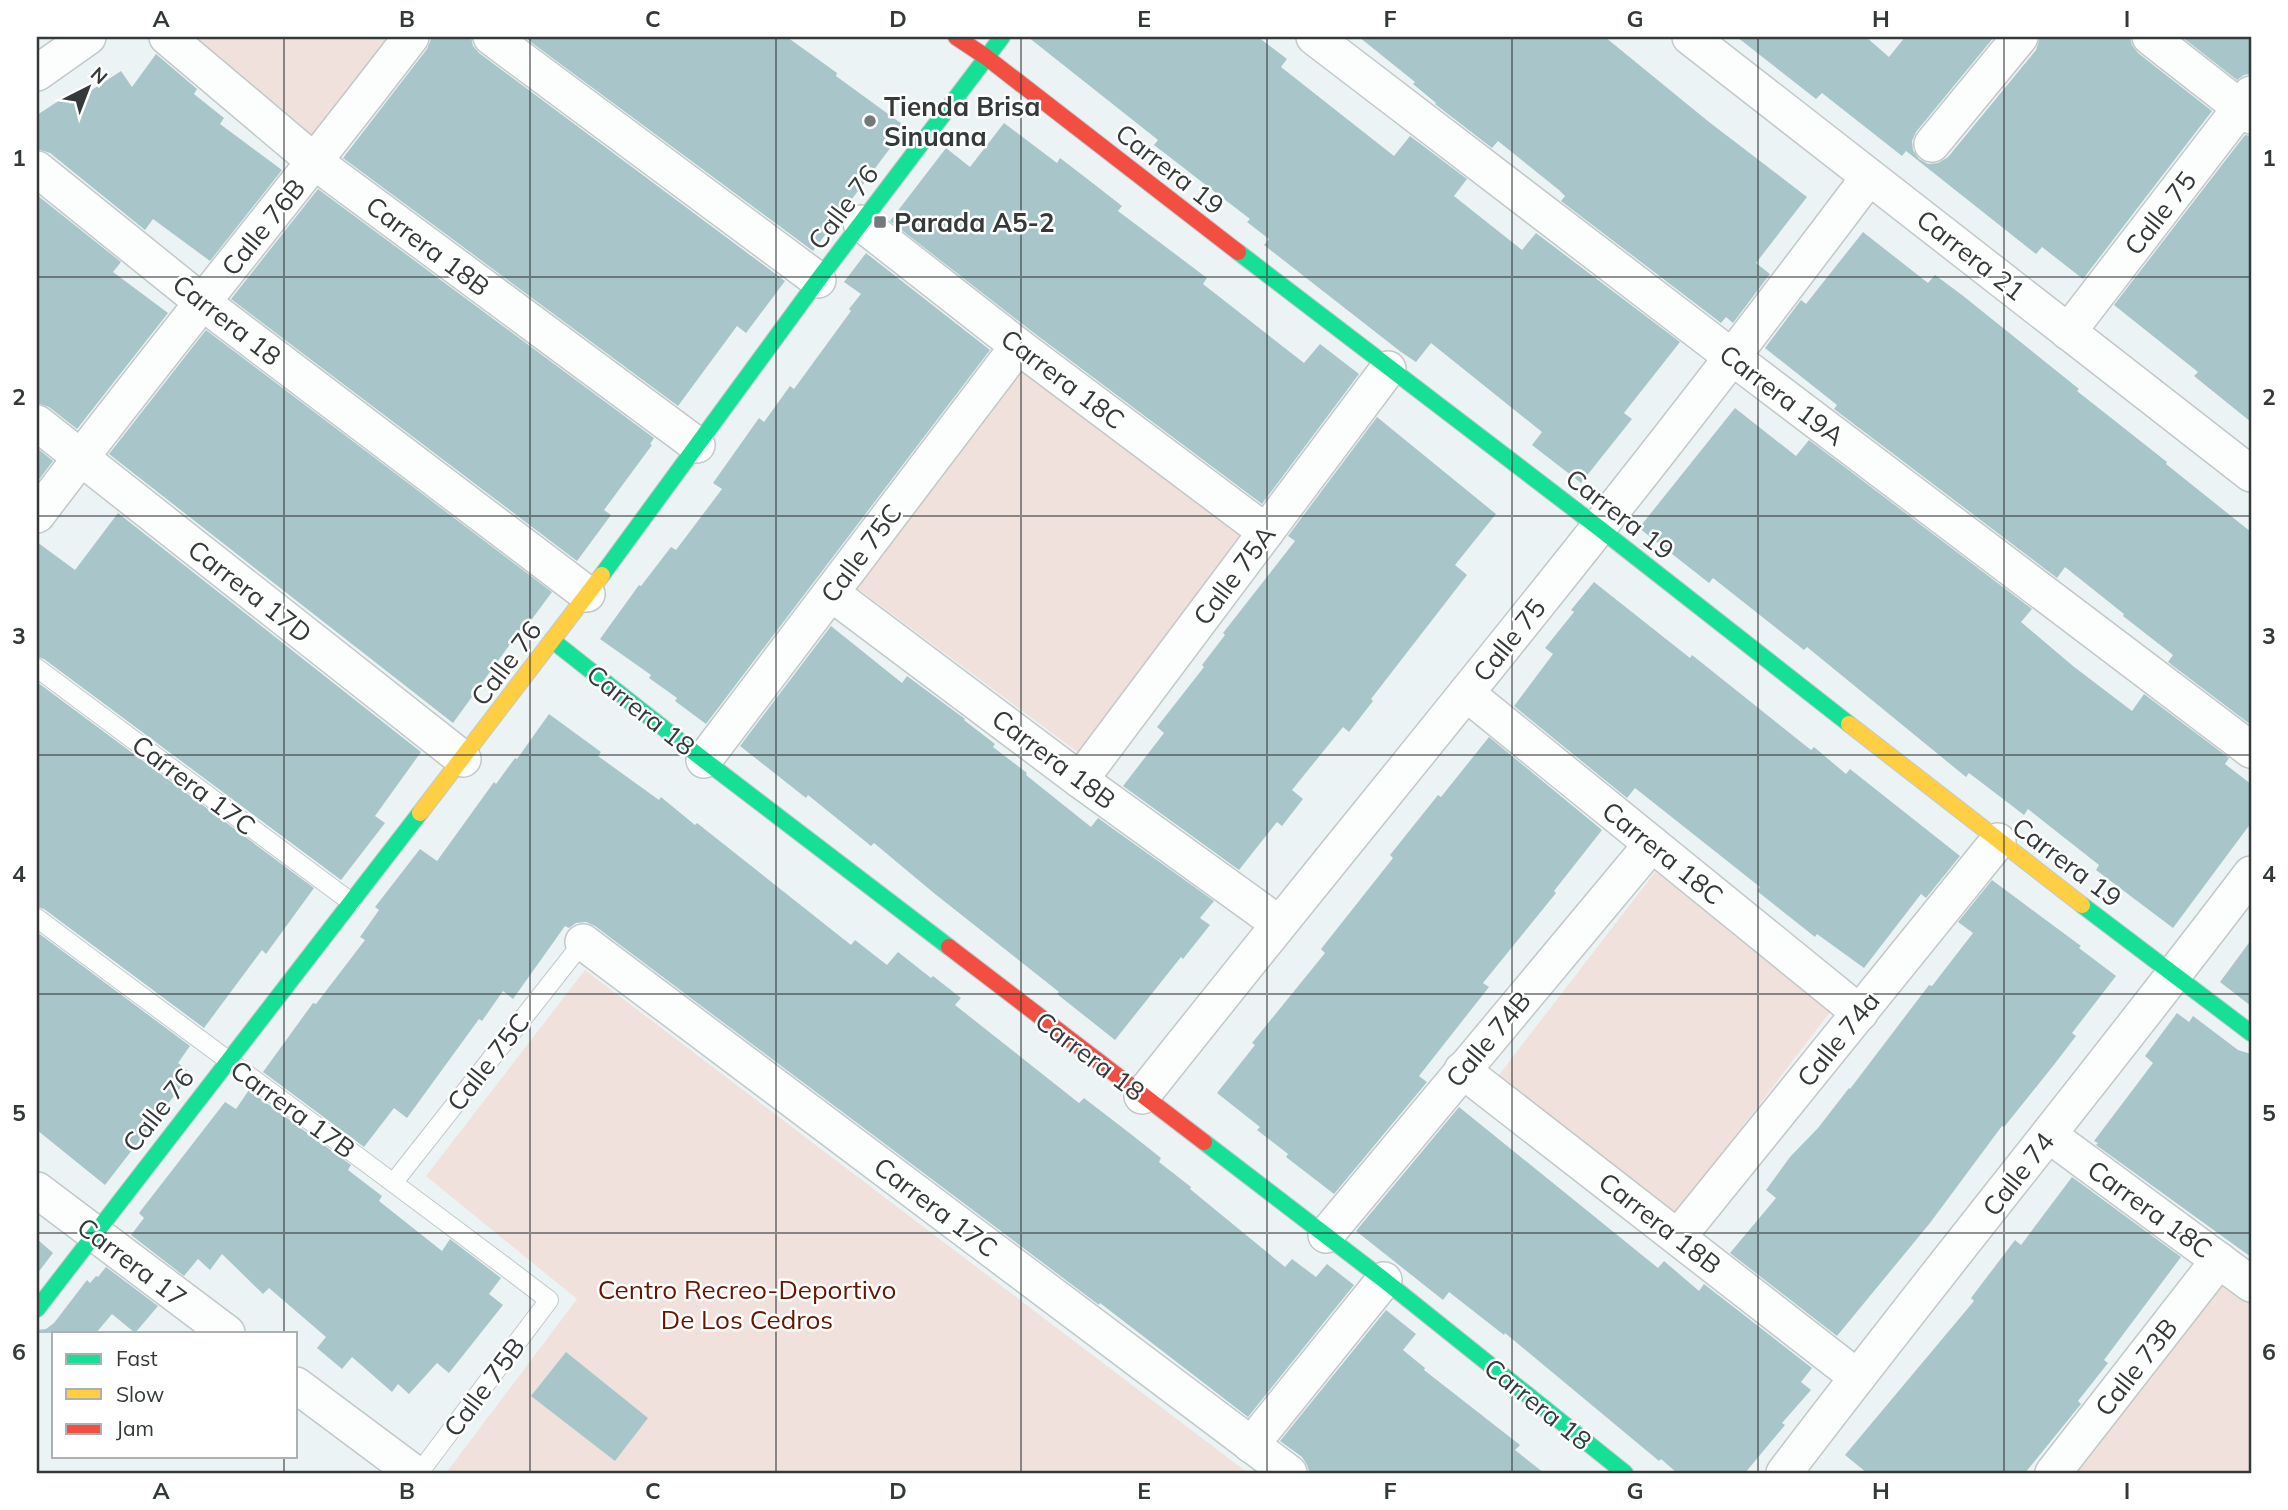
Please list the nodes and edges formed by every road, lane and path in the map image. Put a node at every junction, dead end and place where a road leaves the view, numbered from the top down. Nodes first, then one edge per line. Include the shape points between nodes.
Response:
1 (88, 37) edge
2 (167, 37) edge
3 (411, 37) edge
4 (491, 37) edge
5 (956, 37) edge
6 (1002, 37) edge
7 (1314, 37) edge
8 (1690, 37) edge
9 (2020, 37) edge
10 (2150, 37) edge
11 (986, 57) junction
12 (37, 73) edge
13 (2248, 106) edge
14 (1932, 145) dead end
15 (316, 162) junction
16 (37, 169) edge
17 (1869, 177) junction
18 (861, 223) junction
19 (818, 280) junction
20 (202, 302) junction
21 (2068, 332) junction
22 (1018, 346) junction
23 (1732, 357) junction
24 (1388, 369) junction
25 (37, 424) edge
26 (697, 445) junction
27 (80, 457) junction
28 (2251, 474) edge
29 (37, 515) edge
30 (1599, 528) junction
31 (1266, 533) junction
32 (831, 593) junction
33 (587, 594) junction
34 (553, 642) junction
35 (37, 668) edge
36 (1466, 693) junction
37 (2251, 750) edge
38 (463, 759) junction
39 (704, 760) junction
40 (1080, 780) junction
41 (1998, 841) junction
42 (1652, 844) junction
43 (2251, 874) edge
44 (351, 902) junction
45 (37, 918) edge
46 (1278, 923) junction
47 (583, 942) joint
48 (2174, 976) junction
49 (1860, 1013) junction
50 (2251, 1033) edge
51 (228, 1061) junction
52 (1462, 1070) junction
53 (1142, 1096) junction
54 (2049, 1135) junction
55 (394, 1182) junction
56 (37, 1190) edge
57 (94, 1233) junction
58 (1326, 1235) junction
59 (1678, 1237) junction
60 (2219, 1260) junction
61 (1384, 1280) junction
62 (2251, 1284) edge
63 (549, 1300) joint
64 (37, 1309) edge
65 (226, 1332) edge
66 (1857, 1377) junction
67 (298, 1386) edge
68 (1251, 1445) junction
69 (414, 1473) edge
70 (419, 1473) edge
71 (1289, 1473) edge
72 (1625, 1473) edge
73 (1784, 1473) edge
74 (2053, 1473) edge

1 - 12 street
2 - 15 street, Carrera 18B
3 - 15 street, Calle 76B
4 - 19 street
5 - 11 street, Carrera 19
6 - 11 street, Calle 76
7 - 23 street, Carrera 19A
8 - 17 street, Carrera 21
9 - 14 street
10 - 13 street
11 - 18 street, Calle 76
11 - 24 street, Carrera 19
13 - 21 street, Calle 75
15 - 20 street, Calle 76B
15 - 26 street, Carrera 18B
16 - 20 street, Carrera 18
17 - 21 street, Carrera 21
17 - 23 street, Calle 75
18 - 19 street, Calle 76
18 - 22 street, Carrera 18C
19 - 26 street, Calle 76
20 - 27 street, Calle 76B
20 - 33 street, Carrera 18
21 - 28 street, Carrera 21
22 - 31 street, Carrera 18C
22 - 32 street, Calle 75C
23 - 30 street, Calle 75
23 - 37 street, Carrera 19A
24 - 30 street, Carrera 19
24 - 31 street, Calle 75A
25 - 27 street, Carrera 17D
26 - 33 street, Calle 76
27 - 29 street, Calle 76B
27 - 38 street, Carrera 17D
30 - 36 street, Calle 75
30 - 41 street, Carrera 19
31 - 40 street, Calle 75A
32 - 39 street, Calle 75C
32 - 40 street, Carrera 18B
33 - 34 street, Calle 76
34 - 38 street, Calle 76
34 - 39 street, Carrera 18
35 - 44 lane, Carrera 17C
36 - 42 street, Carrera 18C
36 - 46 street, Calle 75
38 - 44 street, Calle 76
39 - 53 street, Carrera 18
40 - 46 street, Carrera 18B
41 - 48 street, Carrera 19
41 - 49 street, Calle 74a
42 - 49 street, Carrera 18C
42 - 52 street, Calle 74B
43 - 48 street, Calle 74
44 - 51 street, Calle 76
45 - 51 lane, Carrera 17B
46 - 53 street, Calle 75
47 - 55 lane, Calle 75C
47 - 68 street, Carrera 17C
48 - 50 street, Carrera 19
48 - 54 street, Calle 74
49 - 59 street, Calle 74a
51 - 55 lane, Carrera 17B
51 - 57 street, Calle 76
52 - 58 street, Calle 74B
52 - 59 street, Carrera 18B
53 - 58 street, Carrera 18
54 - 60 street, Carrera 18C
54 - 66 street, Calle 74
55 - 63 lane, Carrera 17B
56 - 57 street, Carrera 17
57 - 64 street, Calle 76
57 - 65 street, Carrera 17
58 - 61 street, Carrera 18
59 - 66 street, Carrera 18B
60 - 62 street, Carrera 18C
60 - 74 street, Calle 73B
61 - 68 street
61 - 72 street, Carrera 18
63 - 70 lane, Calle 75B
66 - 73 street, Calle 74
67 - 69 street
68 - 71 street, Carrera 17C

